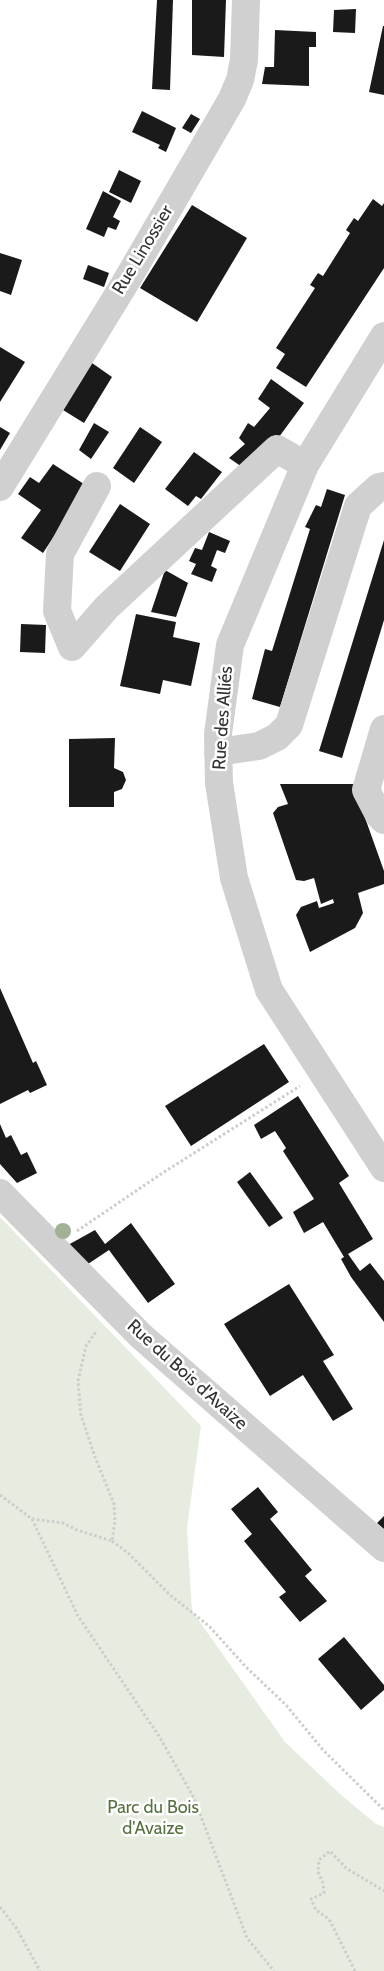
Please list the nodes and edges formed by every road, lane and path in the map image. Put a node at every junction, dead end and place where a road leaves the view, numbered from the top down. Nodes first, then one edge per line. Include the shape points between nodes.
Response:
1 (246, 0) edge
2 (384, 336) edge
3 (305, 465) junction
4 (0, 486) edge
5 (97, 486) dead end
6 (384, 486) edge
7 (384, 729) edge
8 (218, 752) junction
9 (384, 820) edge
10 (322, 1072) junction
11 (381, 1164) edge
12 (0, 1193) edge
13 (53, 1246) junction
14 (113, 1307) junction
15 (0, 1495) edge
16 (32, 1519) junction
17 (112, 1541) junction
18 (384, 1548) edge
19 (384, 1810) edge
20 (384, 1891) edge
21 (0, 1907) edge
22 (40, 1971) edge
23 (274, 1971) edge
24 (354, 1971) edge

1 - 4 street, Rue Linossier via 244,60 232,99 124,285
2 - 3 street, Rue des Alliés
3 - 5 street via 277,449 107,607 72,647 57,611 60,554
3 - 8 street, Rue des Alliés via 230,645
6 - 8 street via 358,506 289,725 277,737 259,746
7 - 9 street via 366,790
8 - 10 street, Rue des Alliés via 219,783 234,878 268,990
10 - 11 street, Rue des Alliés
10 - 13 path
12 - 13 street, Rue du Bois d'Avaize
13 - 14 street, Rue du Bois d'Avaize
14 - 17 path via 86,1346 78,1381 81,1415 114,1504
14 - 18 street, Rue du Bois d'Avaize via 197,1386
15 - 16 path
16 - 17 path via 63,1523
16 - 23 path via 78,1616 159,1736 194,1798 247,1938
17 - 19 path via 209,1626 286,1705 323,1750
20 - 24 path via 346,1868 330,1851 319,1860 318,1872 324,1893 311,1899 316,1910 329,1919
21 - 22 path via 18,1929

